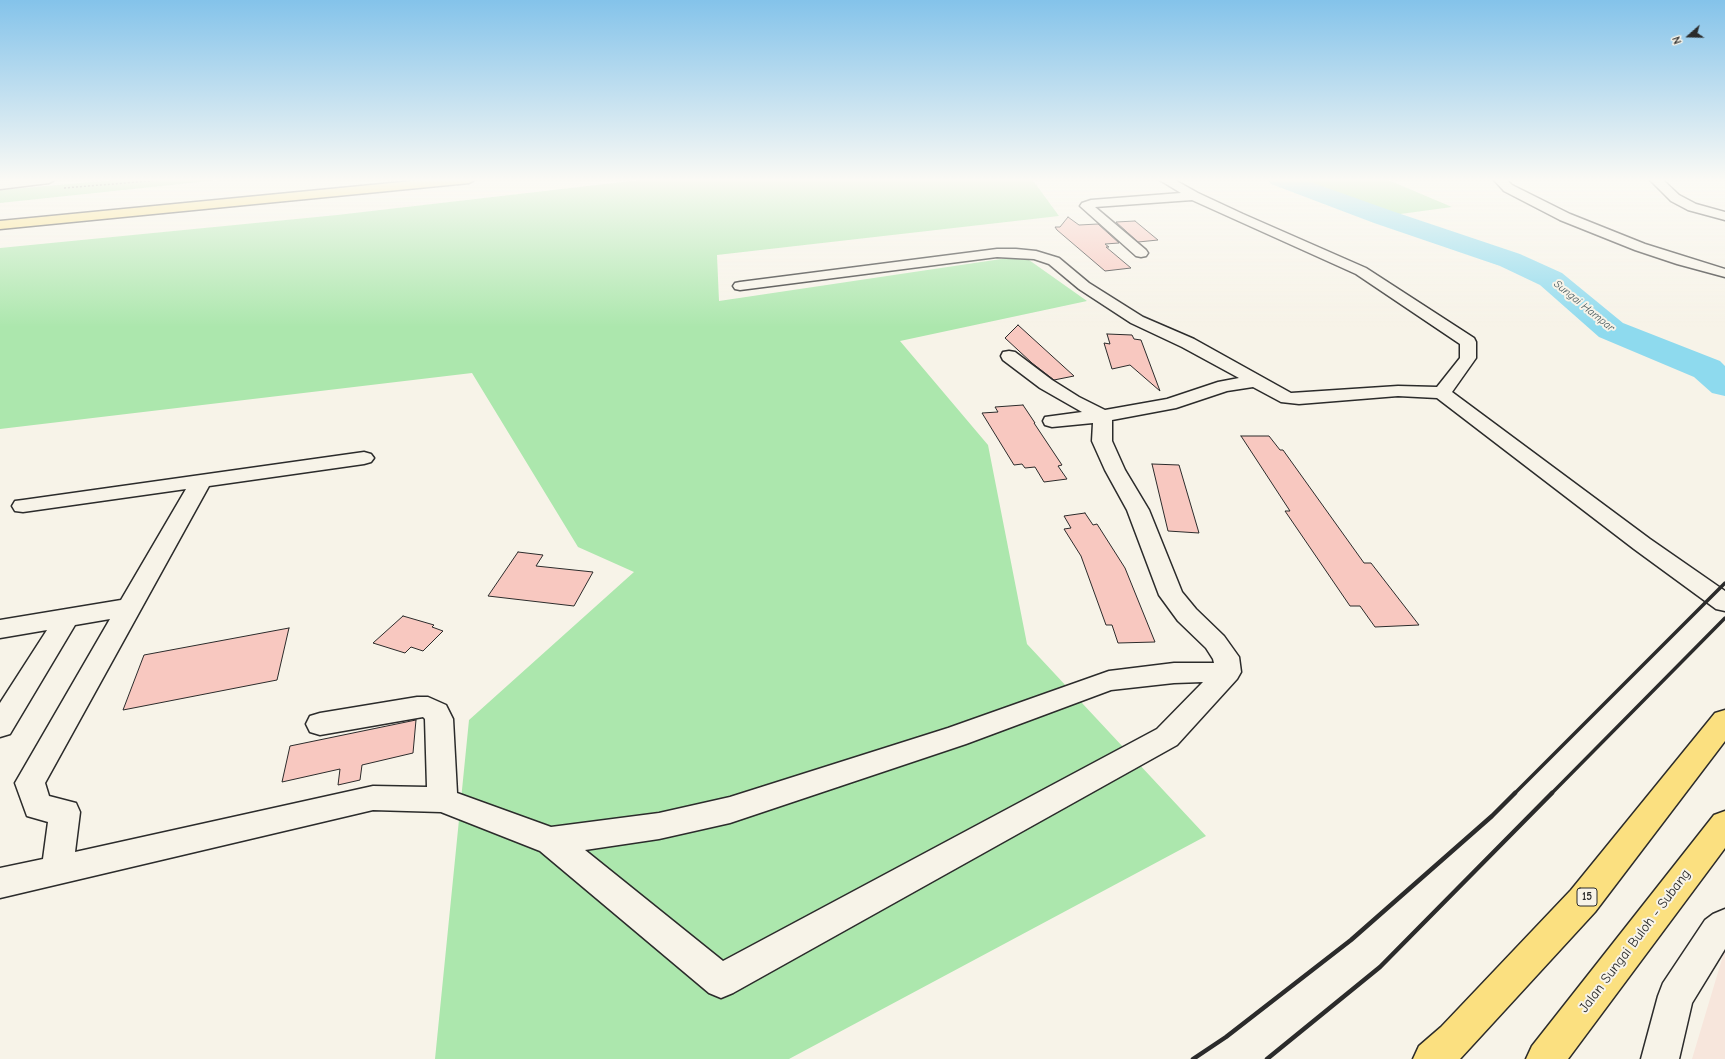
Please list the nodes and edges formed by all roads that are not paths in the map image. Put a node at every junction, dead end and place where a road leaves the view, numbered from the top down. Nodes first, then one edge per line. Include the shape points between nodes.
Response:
1 (1112, 228) edge
2 (1264, 228) edge
3 (1593, 228) edge
4 (1141, 253) dead end
5 (1725, 273) edge
6 (740, 286) dead end
7 (1010, 356) dead end
8 (1255, 381) junction
9 (1442, 393) junction
10 (1103, 416) junction
11 (1052, 421) dead end
12 (364, 458) dead end
13 (201, 481) junction
14 (24, 506) dead end
15 (1725, 603) edge
16 (130, 607) junction
17 (67, 618) junction
18 (0, 629) edge
19 (1228, 672) junction
20 (1725, 720) edge
21 (320, 724) dead end
22 (0, 726) edge
23 (442, 800) junction
24 (1725, 824) edge
25 (551, 841) junction
26 (57, 870) junction
27 (0, 883) edge
28 (1725, 925) edge
29 (1432, 1059) edge
30 (1545, 1059) edge
31 (1660, 1059) edge

1 - 4 street
2 - 9 street via 1361,271 1468,342 1468,358
3 - 5 street via 1640,247
6 - 8 street via 997,253 1036,255 1054,261 1084,286 1137,320 1188,343
7 - 10 street via 1046,384
8 - 9 street via 1293,399 1398,391
8 - 10 street via 1224,386 1170,404
9 - 15 street via 1642,544
10 - 11 street
10 - 19 street via 1102,441 1138,510 1171,595 1215,642 1226,657
12 - 13 street
13 - 14 street
13 - 16 street
16 - 17 street
16 - 26 street via 30,783 38,807 65,812
17 - 18 street
17 - 22 street
19 - 25 street via 1174,673 1109,681 956,736 730,810 659,826
19 - 25 street via 1167,737 721,981
20 - 29 highway, 15 via 1583,901 1454,1040
21 - 23 street via 417,707 436,712 439,719
23 - 25 street
23 - 26 street via 373,798
24 - 30 highway, Jalan Sungai Buloh - Subang
26 - 27 street
28 - 31 street via 1717,931 1676,996

